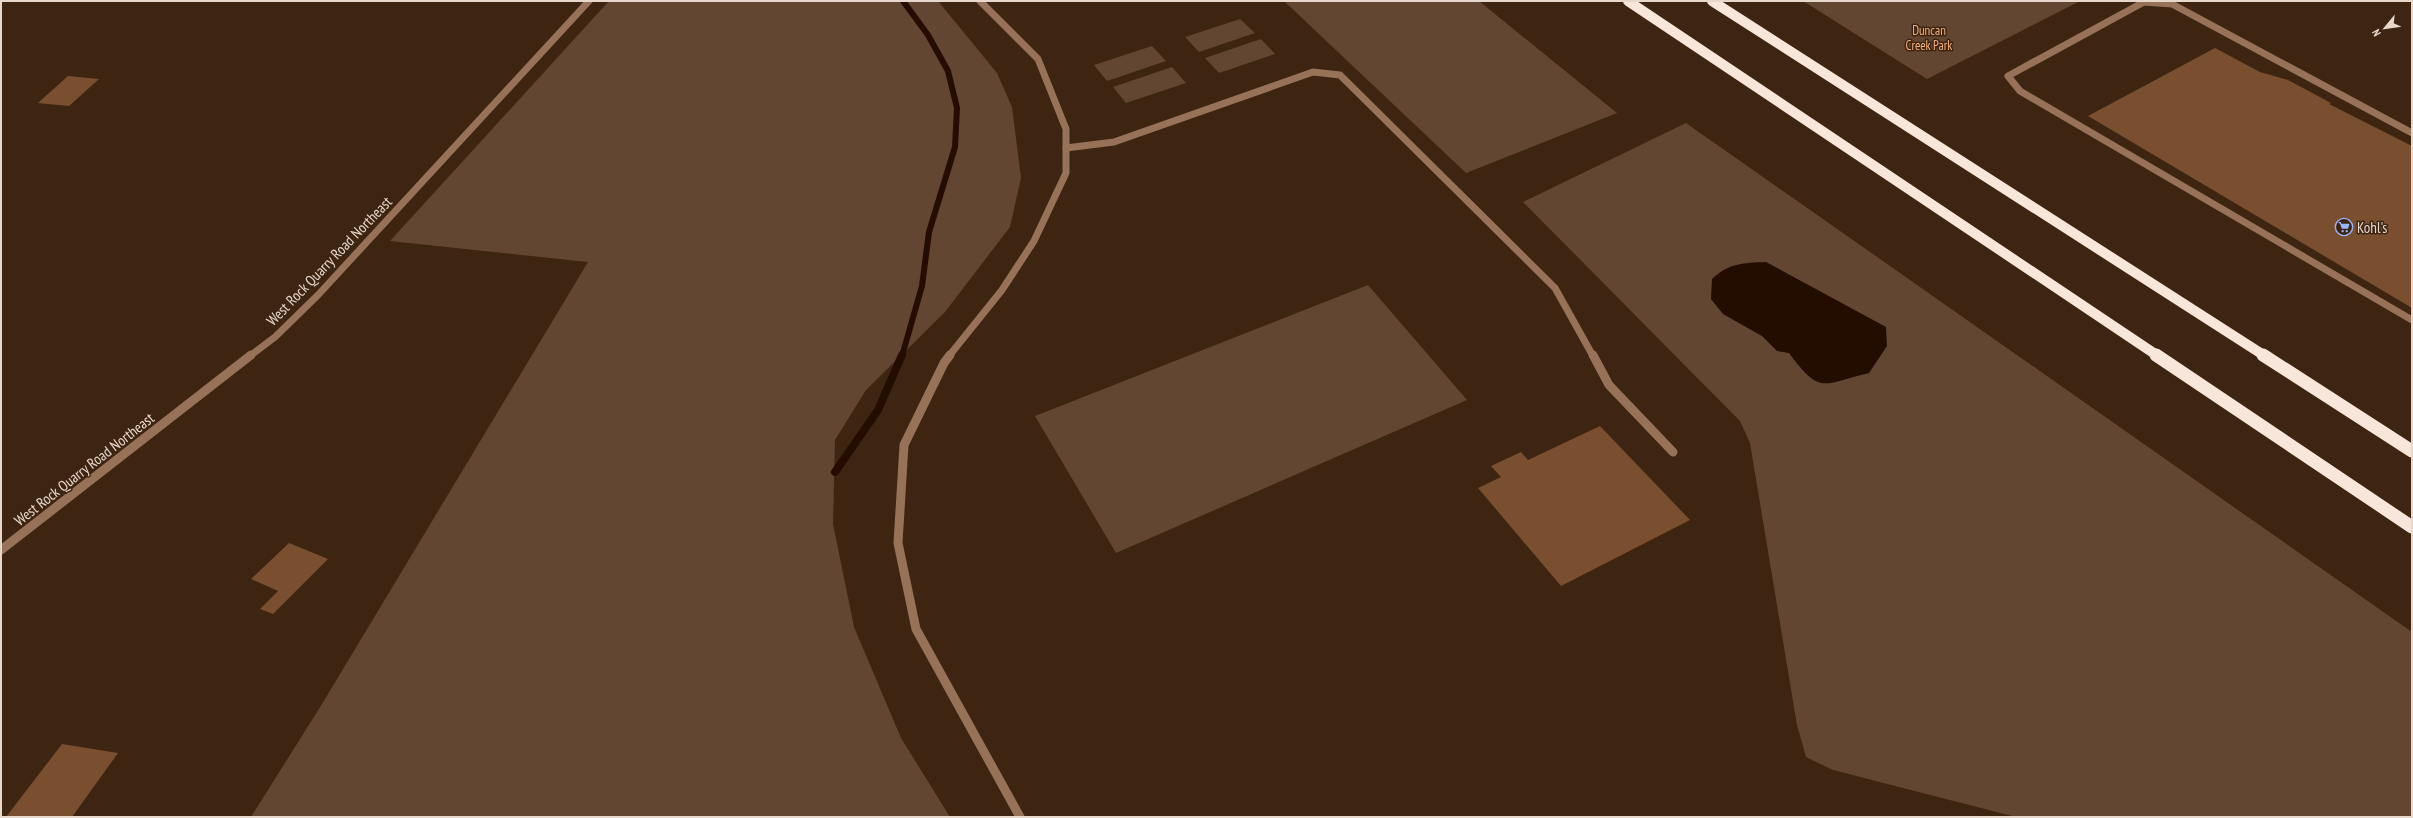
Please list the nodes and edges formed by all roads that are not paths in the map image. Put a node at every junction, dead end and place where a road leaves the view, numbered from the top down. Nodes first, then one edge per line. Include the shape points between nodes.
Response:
1 (589, 1) edge
2 (980, 1) edge
3 (1628, 1) edge
4 (1712, 1) edge
5 (2175, 2) edge
6 (2412, 133) edge
7 (1066, 148) junction
8 (2412, 320) edge
9 (2412, 451) edge
10 (1673, 452) dead end
11 (2412, 527) edge
12 (1, 550) edge
13 (1020, 817) edge

1 - 12 street, West Rock Quarry Road Northeast via 318,295 275,337
2 - 7 street via 1038,60 1066,129
3 - 11 highway
4 - 9 highway
5 - 6 street
5 - 8 street via 2144,2 2008,76 2020,91
7 - 10 street via 1114,142 1313,72 1340,75 1555,288 1609,385
7 - 13 street via 1066,173 1034,240 1002,290 944,363 904,445 898,543 916,629

